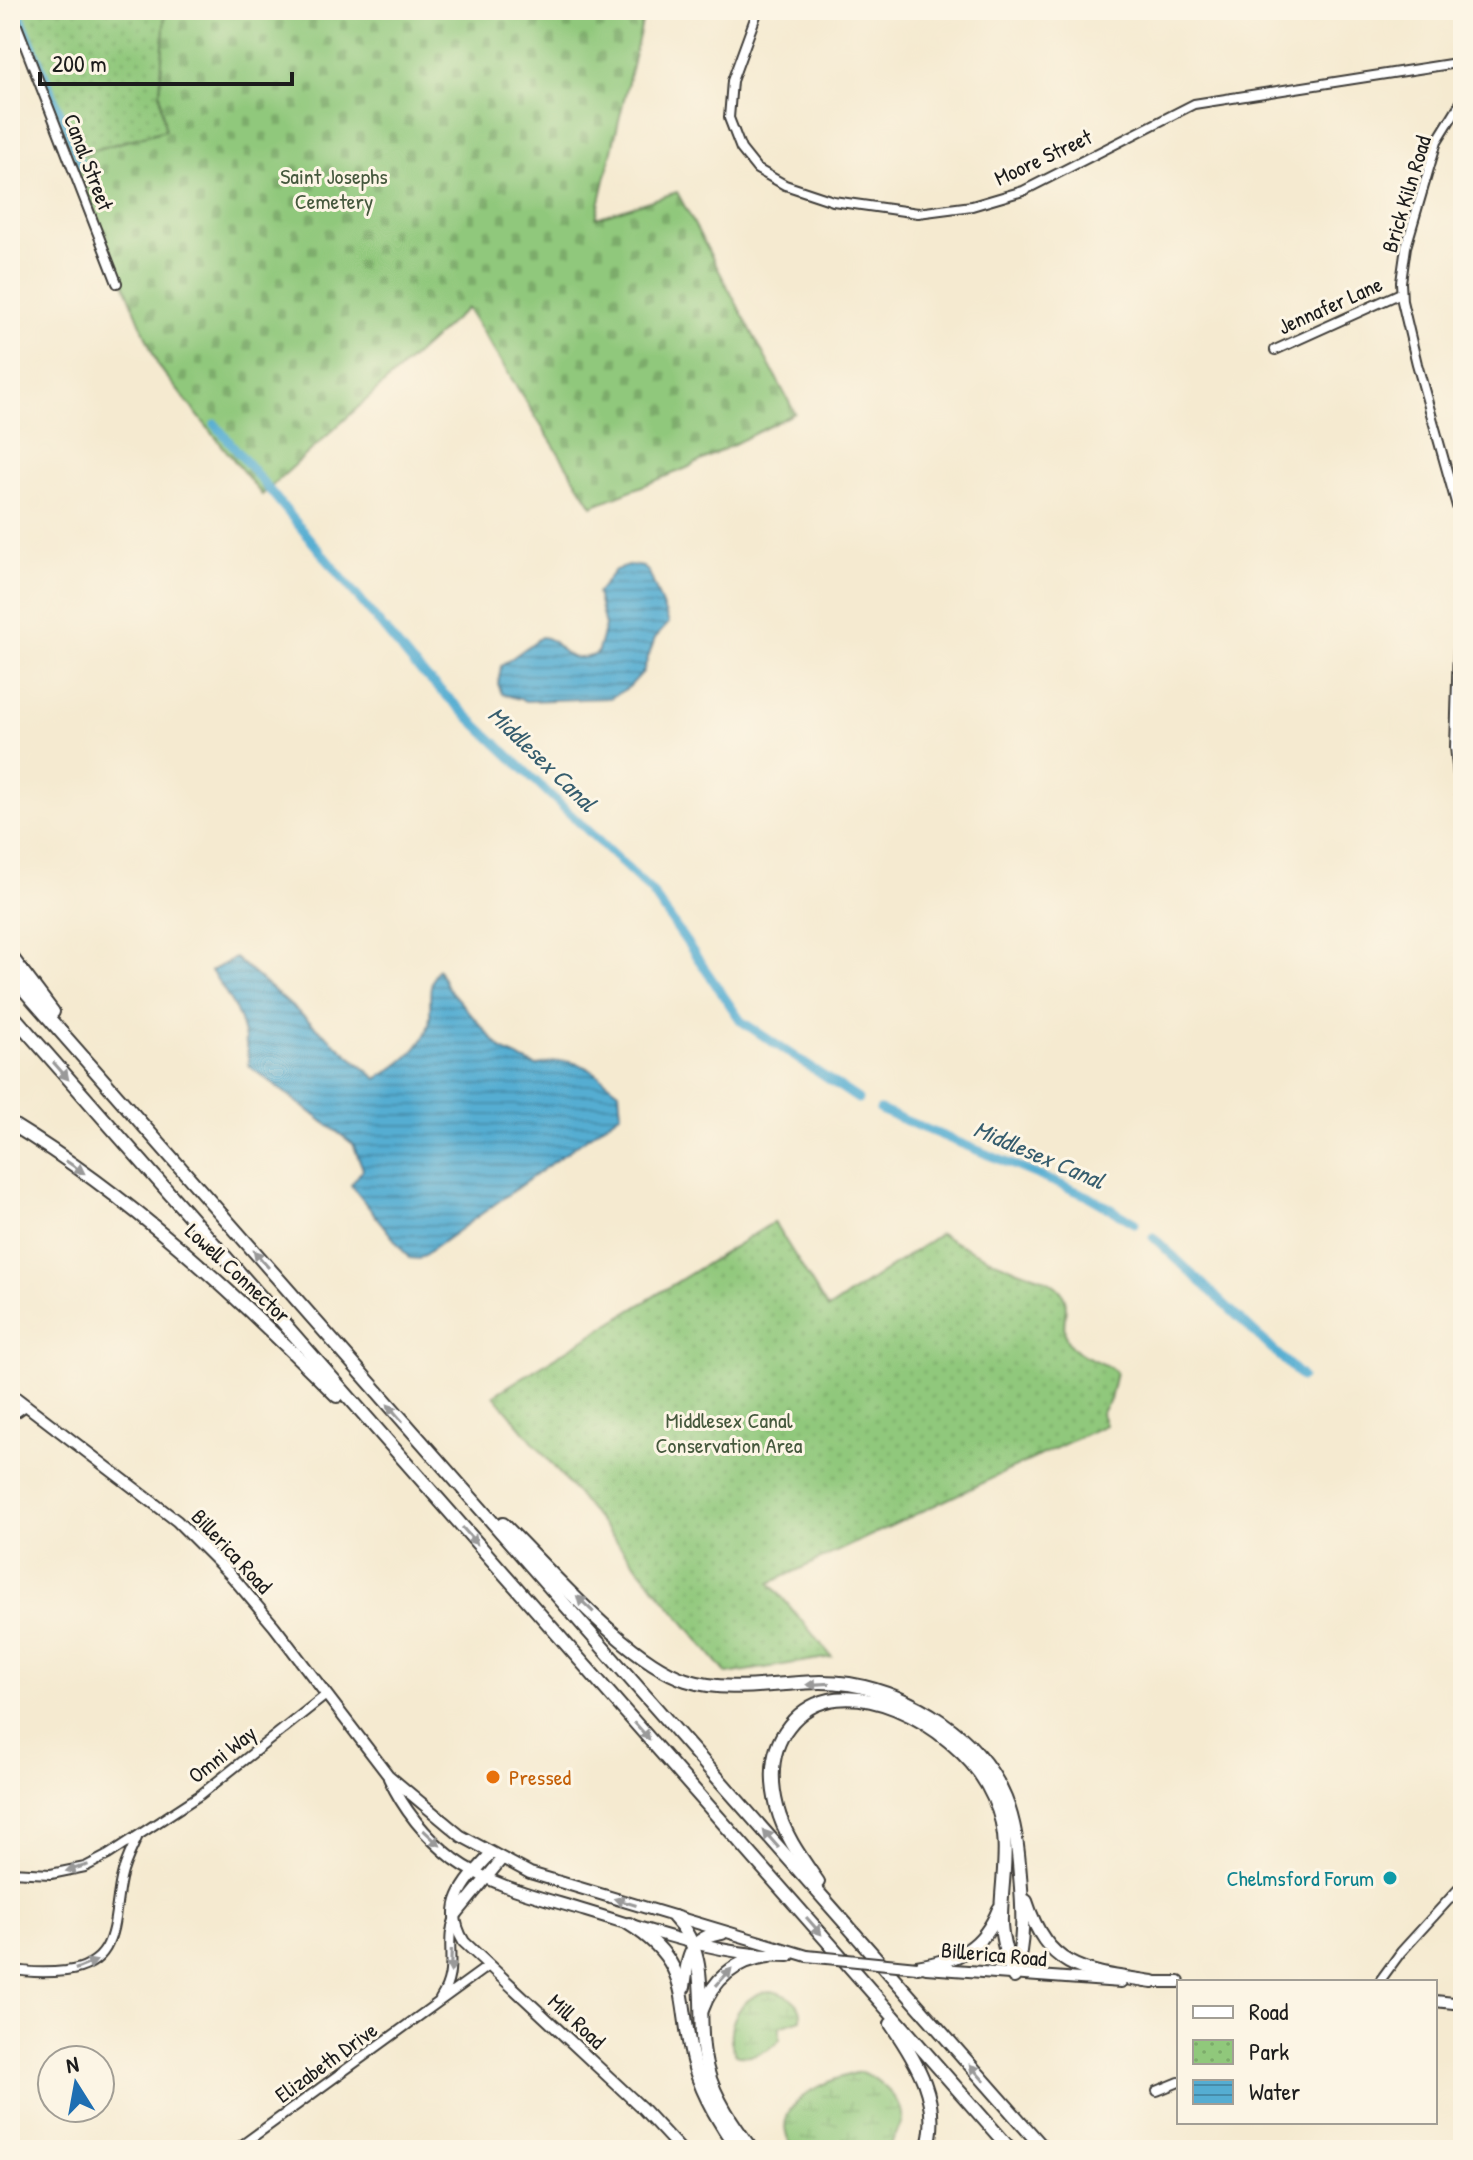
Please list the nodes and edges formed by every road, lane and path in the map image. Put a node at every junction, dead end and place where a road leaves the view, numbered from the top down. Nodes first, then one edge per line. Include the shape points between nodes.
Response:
1 (11, 10) edge
2 (758, 10) edge
3 (1463, 62) edge
4 (1463, 99) edge
5 (117, 283) dead end
6 (1401, 293) junction
7 (1275, 350) dead end
8 (1463, 824) edge
9 (10, 955) edge
10 (10, 974) edge
11 (10, 1012) edge
12 (110, 1088) junction
13 (10, 1123) edge
14 (10, 1393) edge
15 (27, 1405) junction
16 (10, 1417) edge
17 (431, 1453) junction
18 (419, 1478) junction
19 (326, 1695) junction
20 (388, 1775) junction
21 (138, 1837) junction
22 (496, 1858) junction
23 (10, 1872) edge
24 (475, 1872) junction
25 (487, 1878) junction
26 (1463, 1884) edge
27 (1021, 1885) junction
28 (1002, 1902) junction
29 (455, 1916) junction
30 (674, 1917) junction
31 (841, 1918) junction
32 (629, 1924) junction
33 (722, 1933) junction
34 (695, 1944) junction
35 (769, 1956) junction
36 (807, 1956) junction
37 (488, 1966) junction
38 (917, 1967) junction
39 (10, 1969) edge
40 (1014, 1977) junction
41 (860, 1979) junction
42 (1380, 1980) edge
43 (1153, 1982) junction
44 (1177, 1982) edge
45 (1437, 2001) edge
46 (437, 2003) junction
47 (1463, 2004) edge
48 (684, 2006) junction
49 (699, 2021) junction
50 (1177, 2083) edge
51 (1157, 2091) dead end
52 (235, 2150) edge
53 (681, 2150) edge
54 (738, 2150) edge
55 (752, 2150) edge
56 (927, 2150) edge
57 (1011, 2150) edge
58 (1045, 2150) edge

1 - 5 street, Canal Street
2 - 3 street, Moore Street via 732,81 729,118 749,159 785,185 833,201 918,213 972,206 1023,191 1194,104
4 - 6 street, Brick Kiln Road via 1437,141 1406,247
6 - 7 street, Jennafer Lane
6 - 8 street, Brick Kiln Road via 1458,510 1455,747
9 - 12 highway
10 - 12 highway
11 -> 18 highway
17 -> 12 highway
13 -> 18 highway, Lowell Connector via 181,1246
14 - 15 main road, Billerica Road
15 - 16 street
15 - 19 main road, Billerica Road via 177,1521 230,1574
27 -> 17 highway via 1005,1797 981,1758 944,1724 899,1700 849,1684 728,1687 685,1680 667,1671 610,1628
31 -> 17 highway
18 -> 41 highway
19 - 20 main road, Billerica Road
19 - 21 street, Omni Way
20 - 22 main road, Billerica Road via 437,1818
20 -> 24 main road, Billerica Road via 417,1824
21 -> 23 street, Omni Way via 85,1867 51,1874
39 -> 21 street via 27,1973 94,1965 103,1955 125,1863
22 - 24 main road
22 - 25 main road
30 -> 22 main road, Billerica Road
24 - 25 main road, Billerica Road
24 - 29 main road via 456,1898
25 - 29 main road
25 - 32 main road, Billerica Road
26 - 42 street
27 - 40 highway via 1023,1931
27 - 43 highway via 1037,1930 1058,1957 1085,1971
28 - 31 highway via 1007,1866 1003,1827 978,1771 953,1744 916,1720 872,1701 840,1697 807,1708 781,1736 772,1784 793,1844
28 - 38 highway via 975,1948
28 - 40 highway via 1002,1936
29 - 37 main road, Mill Road via 464,1942
29 -> 46 street via 451,1975
30 - 33 main road, Billerica Road
30 - 34 highway
58 -> 31 highway
32 - 34 main road, Billerica Road
32 - 48 highway via 667,1955
33 - 34 highway
33 - 36 main road, Billerica Road
34 - 35 main road, Billerica Road
34 - 48 highway
34 - 49 highway
35 - 36 main road, Billerica Road
49 -> 35 highway via 709,1995 732,1967
36 - 38 main road, Billerica Road, bridge
37 - 46 street, Elizabeth Drive
37 - 53 main road, Mill Road
38 - 40 main road, Billerica Road
40 - 43 main road, Billerica Road
41 - 56 highway via 924,2077 932,2124
41 - 57 highway
43 - 44 main road, Billerica Road
45 - 47 main road
46 - 52 street, Elizabeth Drive
48 - 54 highway via 701,2084
49 - 55 highway via 711,2082
50 - 51 street

